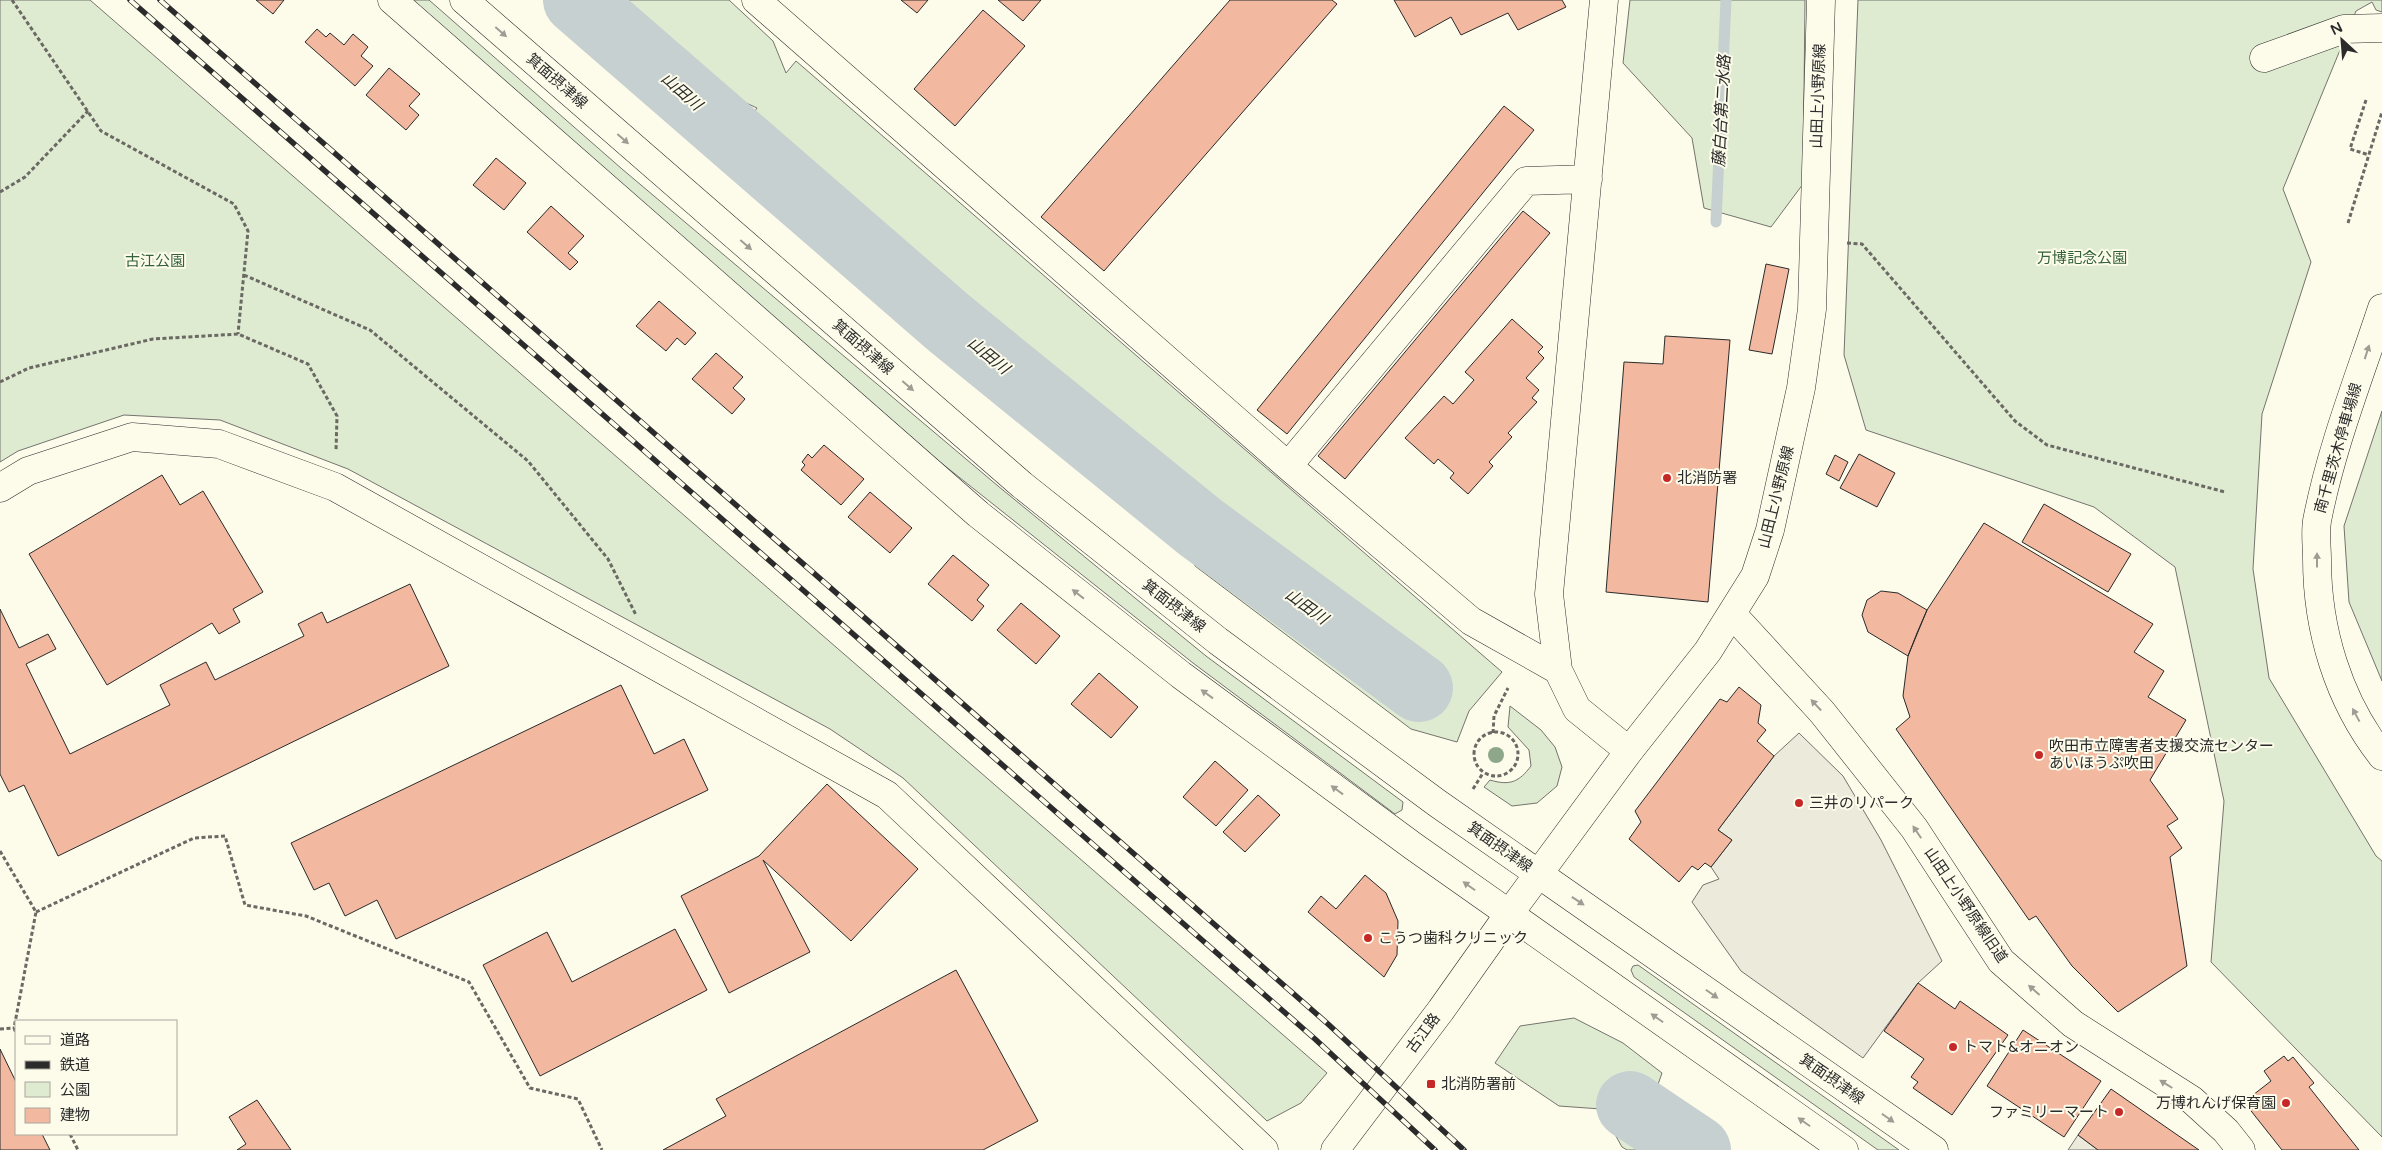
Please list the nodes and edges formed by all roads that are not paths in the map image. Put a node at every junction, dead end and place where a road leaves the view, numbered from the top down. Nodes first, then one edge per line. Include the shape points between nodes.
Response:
1 (392, 0) edge
2 (464, 0) edge
3 (756, 0) edge
4 (1604, 0) edge
5 (1821, 0) edge
6 (2382, 28) edge
7 (2264, 58) dead end
8 (1588, 179) junction
9 (2382, 308) edge
10 (1288, 466) junction
11 (0, 488) edge
12 (1732, 614) junction
13 (1558, 670) junction
14 (1629, 751) junction
15 (2382, 756) edge
16 (1538, 874) junction
17 (1509, 914) junction
18 (1264, 1150) edge
19 (1335, 1150) edge
20 (1844, 1150) edge
21 (1934, 1150) edge
22 (2241, 1150) edge

17 -> 1 main road via 1182,675 978,514
2 -> 16 main road, 箕面摂津線 via 1022,485 1226,647
3 - 10 main road
4 - 8 main road
5 - 12 main road, 山田上小野原線 via 1812,308 1801,388 1770,530 1755,576
6 - 7 main road via 2344,29
8 - 10 main road via 1526,181
8 - 13 main road via 1548,594
15 -> 9 main road, 南千里茨木停車場線 via 2368,738 2342,690 2327,646 2317,584 2316,532 2332,460
10 - 13 main road via 1471,621
11 - 18 main road via 28,471 132,437 219,444 335,487 887,795
12 - 14 main road, 山田上小野原線 via 1708,651
22 -> 12 main road, 山田上小野原線旧道 via 2226,1130 2192,1100 2073,1024 2001,961 1914,828 1822,712
13 - 14 main road via 1577,709
14 - 16 main road, 山田上小野原線
16 - 17 main road, 山田上小野原線
16 -> 21 main road, 箕面摂津線
17 - 19 main road, 古江路
20 -> 17 main road

